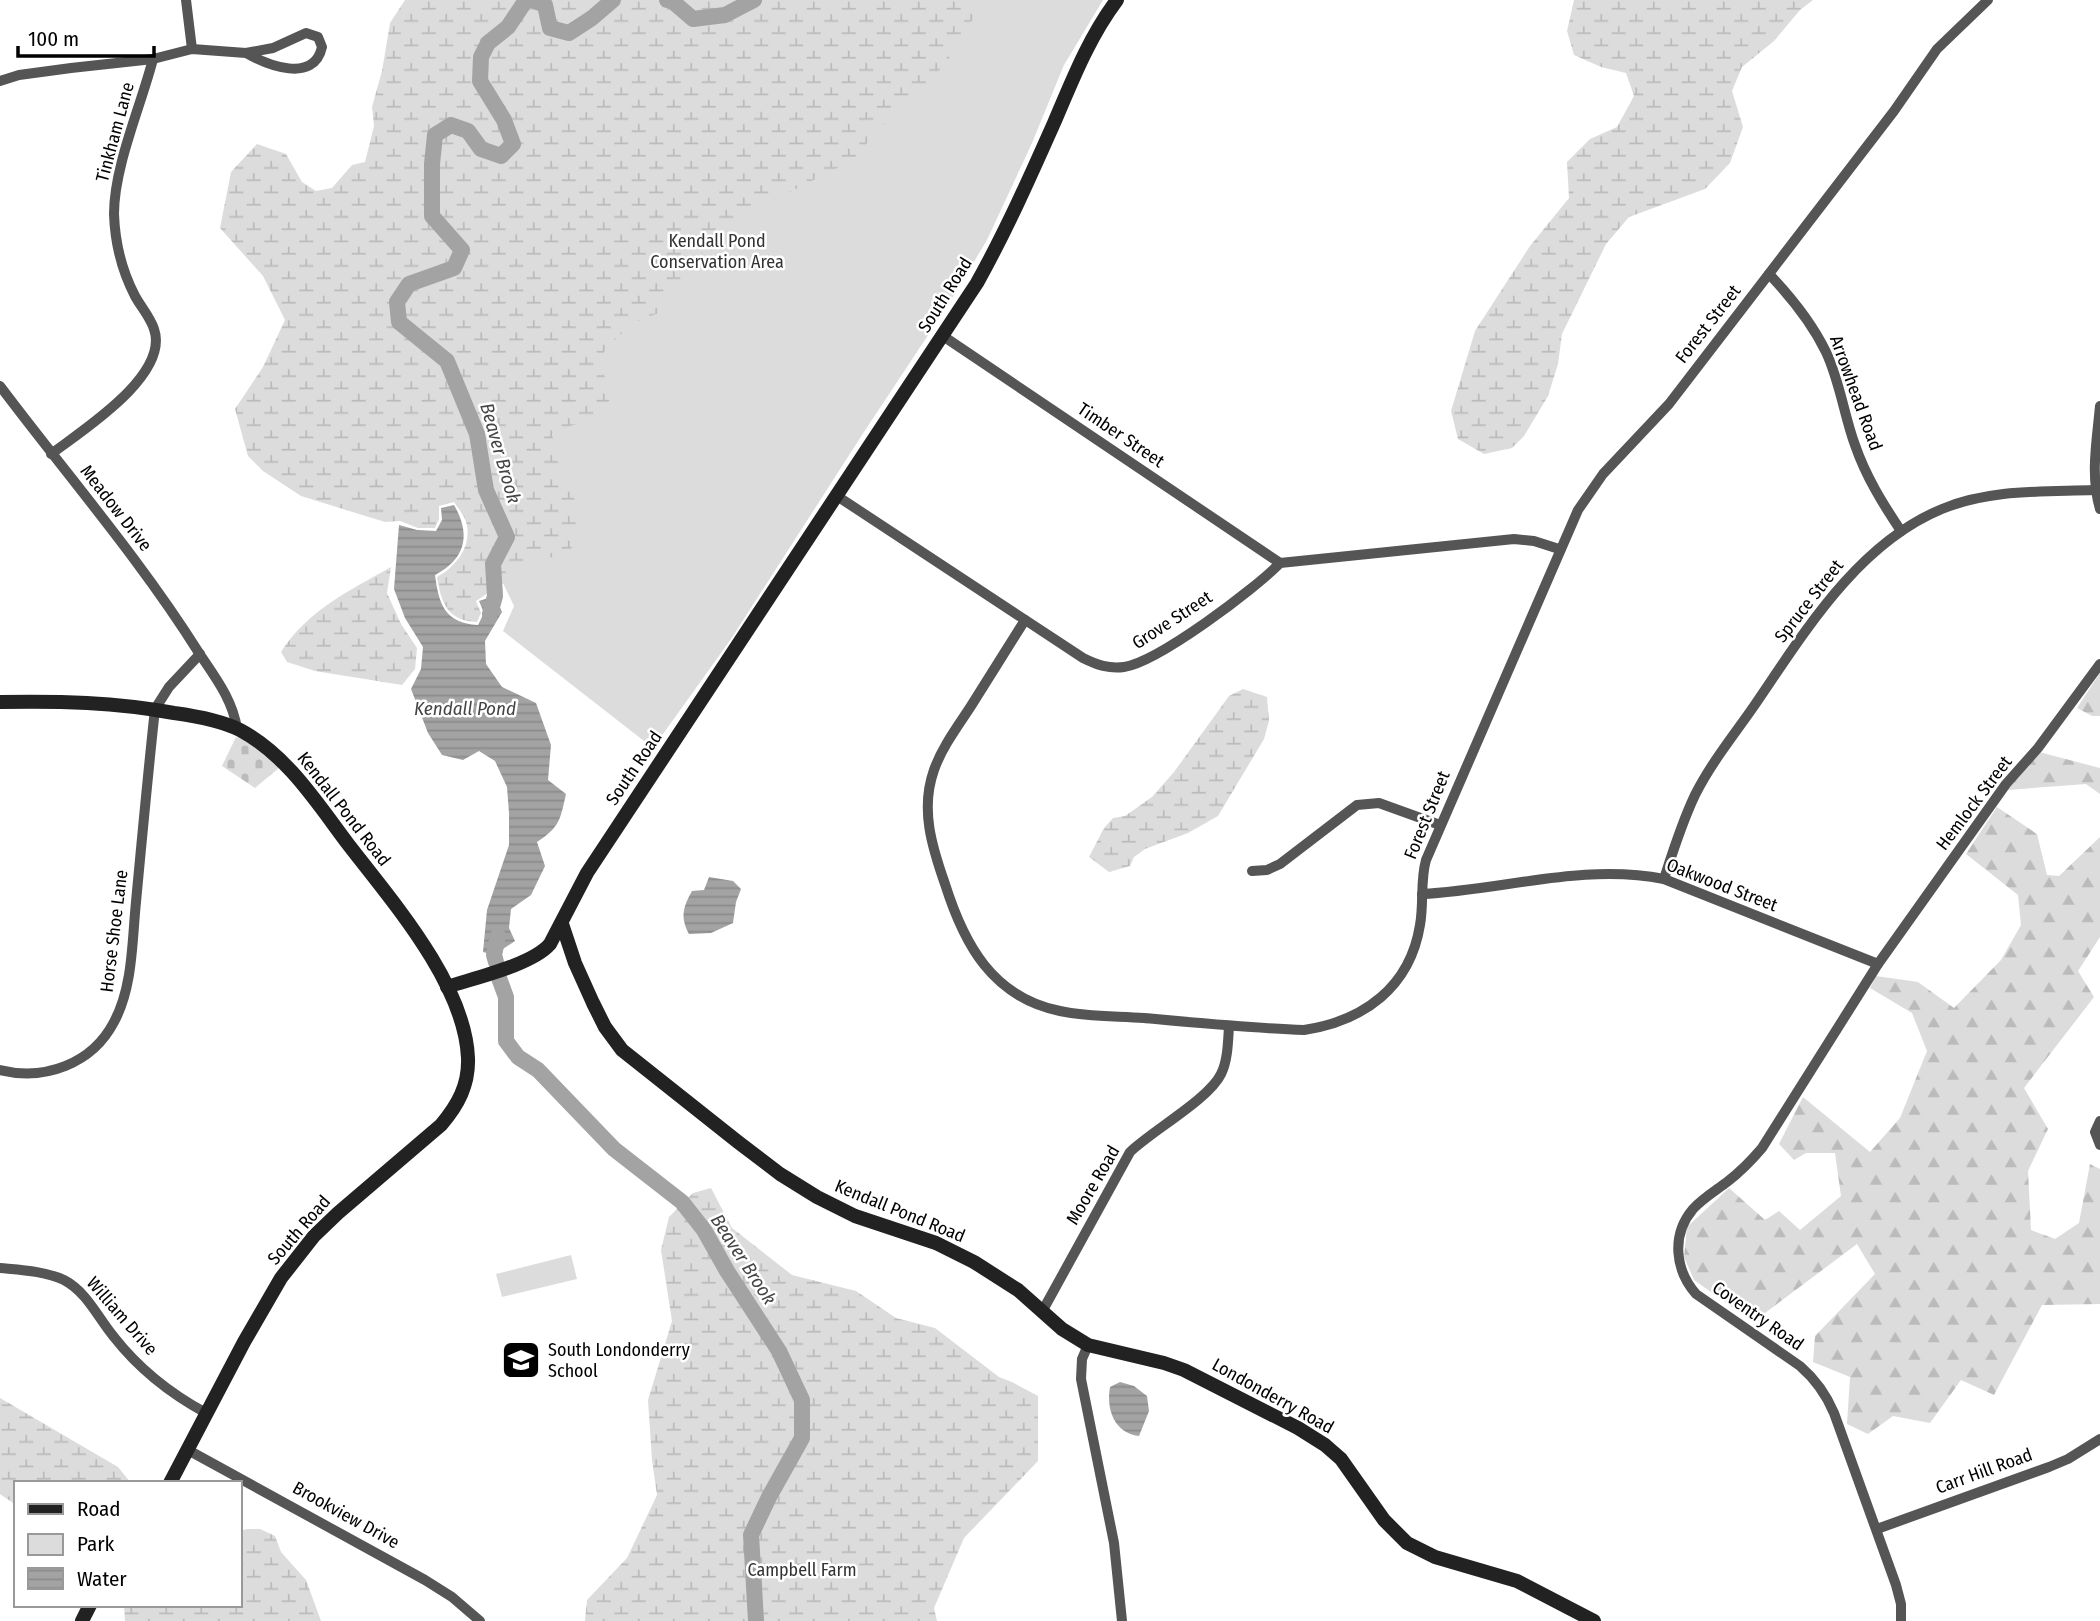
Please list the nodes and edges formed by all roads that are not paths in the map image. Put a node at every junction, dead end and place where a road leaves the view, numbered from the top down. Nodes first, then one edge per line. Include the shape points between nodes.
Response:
1 (187, 0) edge
2 (1117, 0) edge
3 (1988, 0) edge
4 (192, 49) junction
5 (246, 52) junction
6 (153, 59) junction
7 (0, 81) edge
8 (1769, 274) junction
9 (943, 336) junction
10 (0, 386) edge
11 (2100, 406) edge
12 (51, 454) junction
13 (2094, 490) junction
14 (837, 496) junction
15 (2100, 509) edge
16 (1900, 531) junction
17 (1559, 549) junction
18 (1280, 563) junction
19 (1025, 620) junction
20 (200, 654) junction
21 (2100, 664) edge
22 (0, 702) edge
23 (155, 709) junction
24 (237, 729) junction
25 (1440, 825) junction
26 (1252, 871) dead end
27 (1664, 879) junction
28 (1422, 894) junction
29 (562, 924) junction
30 (544, 951) junction
31 (575, 963) junction
32 (1878, 964) junction
33 (447, 987) junction
34 (1229, 1026) junction
35 (0, 1070) edge
36 (2100, 1121) edge
37 (2100, 1145) edge
38 (0, 1269) edge
39 (1043, 1310) junction
40 (1087, 1345) junction
41 (206, 1413) junction
42 (2100, 1439) edge
43 (188, 1450) junction
44 (171, 1481) edge
45 (1877, 1529) junction
46 (480, 1621) edge
47 (1122, 1621) edge
48 (1594, 1621) edge
49 (1901, 1621) edge

1 - 4 street
2 - 9 street, South Road via 1080,62 993,253
3 - 8 street, Forest Street via 1937,49
4 - 5 street
4 - 6 street
5 - 5 street via 271,65 296,68 315,60 322,47 318,37 306,33 273,48
6 - 7 street
6 - 12 street, Tinkham Lane via 120,174 114,216 127,279 154,328 157,343 148,368 135,385
8 - 16 street, Arrowhead Road via 1822,345 1867,475
8 - 17 street, Forest Street via 1669,404 1590,491
9 - 14 street, South Road
9 - 18 street, Timber Street
10 - 12 street, Meadow Drive
11 - 13 street
12 - 20 street, Meadow Drive via 136,561
13 - 15 street
13 - 16 street, Spruce Street via 1983,497 1943,508
14 - 19 street, Grove Street
14 - 29 street, South Road via 587,873
16 - 27 street, Spruce Street via 1844,583 1710,769 1685,816
17 - 18 street via 1514,539
17 - 25 street, Forest Street
18 - 19 street, Grove Street via 1184,636 1134,665 1092,663
19 - 34 street, Forest Street via 944,748 928,789 935,852 963,933 1002,984 1039,1005 1080,1014
20 - 23 street
20 - 24 street, Meadow Drive via 228,699
21 - 32 street, Hemlock Street via 2006,784
22 - 23 street, Kendall Pond Road via 90,702
23 - 24 street, Kendall Pond Road
23 - 35 street, Horse Shoe Lane via 131,948 118,1015 93,1050 65,1067 33,1074
24 - 33 street, Kendall Pond Road via 279,758 300,782 407,920
25 - 26 street via 1379,803 1357,806 1280,864
25 - 28 street, Forest Street via 1426,860
27 - 28 street, Oakwood Street via 1597,873
27 - 32 street, Oakwood Street
28 - 34 street, Forest Street via 1416,945 1407,965 1396,982 1364,1011 1304,1030
29 - 30 street, South Road
29 - 31 street, Kendall Pond Road
30 - 31 street
30 - 33 street
31 - 39 street, Kendall Pond Road via 605,1027 622,1049 738,1142 817,1197 855,1216 936,1243 974,1262
32 - 45 street, Coventry Road via 1762,1148 1687,1217 1677,1252 1681,1270 1696,1294 1800,1366 1819,1387 1834,1413
33 - 41 street, South Road via 468,1051 460,1099 441,1125 314,1236 281,1278
34 - 39 street, Moore Road via 1220,1076 1130,1152
36 - 37 street via 2095,1132
38 - 41 street, William Drive via 43,1273 66,1281 85,1297 142,1367
39 - 40 street, Kendall Pond Road
40 - 47 street via 1081,1379 1114,1544
40 - 48 street, Londonderry Road via 1184,1370 1298,1428 1340,1460 1407,1543 1435,1558 1517,1581
41 - 43 street, South Road
42 - 45 street, Carr Hill Road via 2059,1463
43 - 44 street, South Road
43 - 46 street, Brookview Drive via 398,1564 452,1597
45 - 49 street, Coventry Road via 1899,1594

